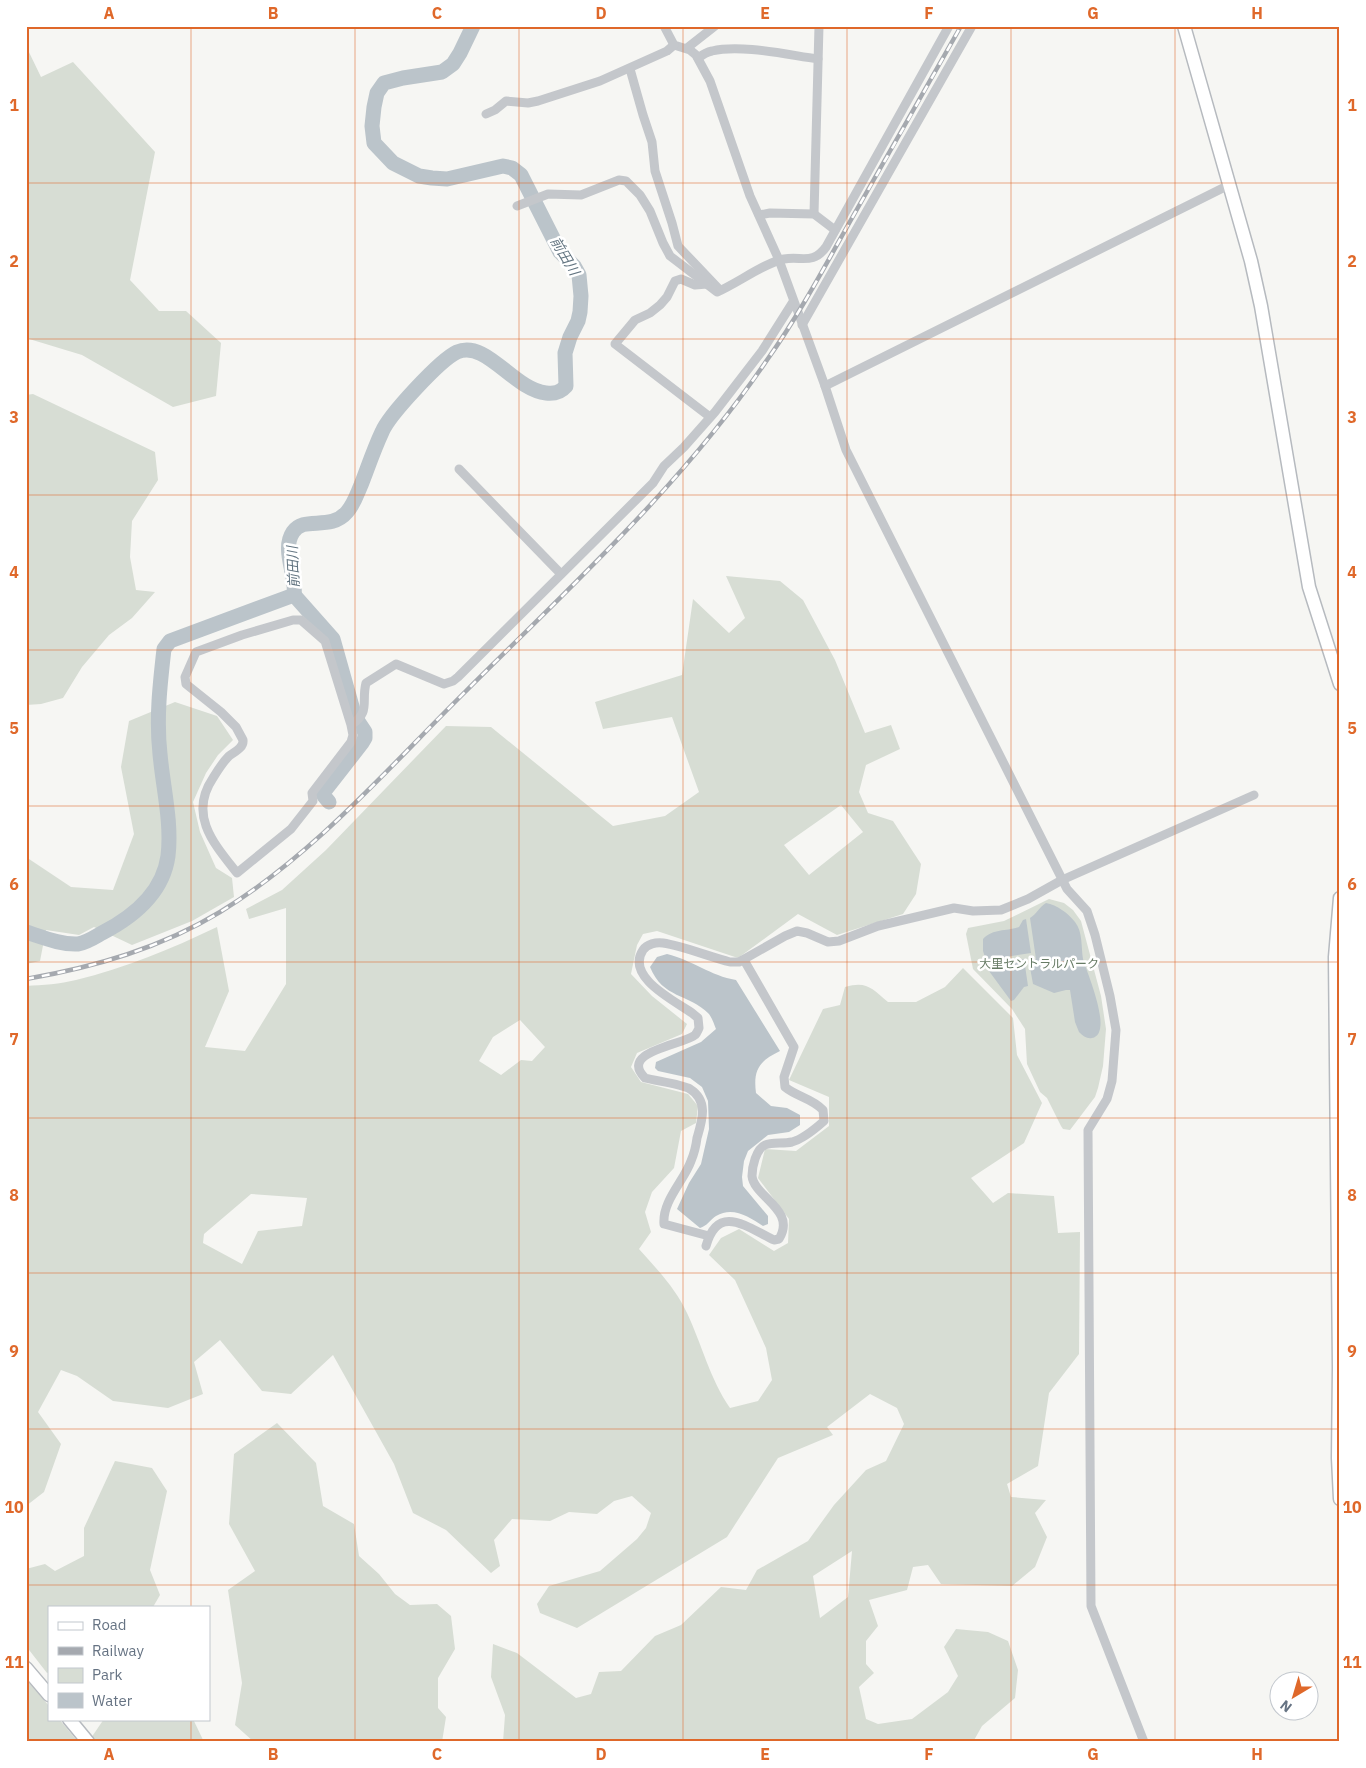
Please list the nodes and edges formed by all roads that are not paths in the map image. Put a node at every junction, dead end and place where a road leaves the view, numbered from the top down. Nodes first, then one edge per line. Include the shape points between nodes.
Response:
1 (664, 26) edge
2 (715, 26) edge
3 (819, 26) edge
4 (949, 26) edge
5 (972, 26) edge
6 (1184, 26) edge
7 (674, 45) junction
8 (687, 48) junction
9 (698, 58) junction
10 (818, 59) junction
11 (630, 69) junction
12 (486, 114) dead end
13 (1229, 185) junction
14 (521, 205) dead end
15 (814, 214) junction
16 (759, 215) junction
17 (835, 230) junction
18 (779, 260) junction
19 (707, 284) junction
20 (720, 291) junction
21 (793, 302) junction
22 (802, 325) junction
23 (825, 386) junction
24 (710, 417) junction
25 (459, 469) dead end
26 (561, 574) junction
27 (1340, 684) edge
28 (355, 722) junction
29 (1254, 795) dead end
30 (1062, 880) junction
31 (1340, 898) edge
32 (744, 960) junction
33 (709, 1236) junction
34 (706, 1246) dead end
35 (1339, 1458) edge
36 (1340, 1499) edge
37 (26, 1668) edge
38 (48, 1694) edge
39 (70, 1720) edge
40 (88, 1742) edge
41 (1144, 1742) edge

1 - 7 street
2 - 8 street
3 - 10 street
4 - 17 street
5 - 22 street
6 - 13 street
7 - 8 street
7 - 11 street
8 - 9 street
9 - 10 street via 712,51 734,49
9 - 16 street via 710,81
10 - 15 street
11 - 12 street via 538,101 506,101
11 - 20 street via 652,142 655,171 678,246
13 - 23 street
13 - 27 street via 1261,306 1309,587
14 - 19 street via 548,194 581,195 619,180 626,181 650,212 670,256
15 - 16 street
15 - 17 street
16 - 18 street
17 - 18 street via 817,257
18 - 20 street
18 - 21 street
19 - 20 street
19 - 24 street via 675,281 660,306 635,320 615,344
21 - 22 street
21 - 24 street via 762,351
22 - 23 street
23 - 30 street via 846,450
24 - 26 street via 664,466 653,483
25 - 26 street
26 - 28 street via 453,681 438,683 396,664 366,683 364,713
28 - 28 street via 325,641 301,620 196,652 185,676 186,684 222,712 244,742 223,761 210,782 202,810 206,831 237,873 286,834 298,820 312,801 312,793 351,742
29 - 30 street
30 - 32 street via 1001,910 954,908 878,926 839,941 828,942 796,931
30 - 41 street via 1087,911 1116,1030 1112,1081 1107,1099 1088,1130 1090,1606
31 - 35 street via 1335,957
32 - 33 street via 794,1047 784,1077 785,1087 793,1094 816,1102 823,1110 824,1120 793,1141 764,1145 758,1151 752,1178 779,1213 783,1225 779,1239 774,1240 734,1221 716,1227
32 - 33 street via 730,962 662,942 646,946 639,962 647,982 698,1018 700,1028 695,1035 654,1051 643,1057 638,1065 645,1078 689,1088 702,1103 704,1114 691,1161 663,1217 664,1224
33 - 34 street
35 - 36 street
37 - 38 street
39 - 40 street

